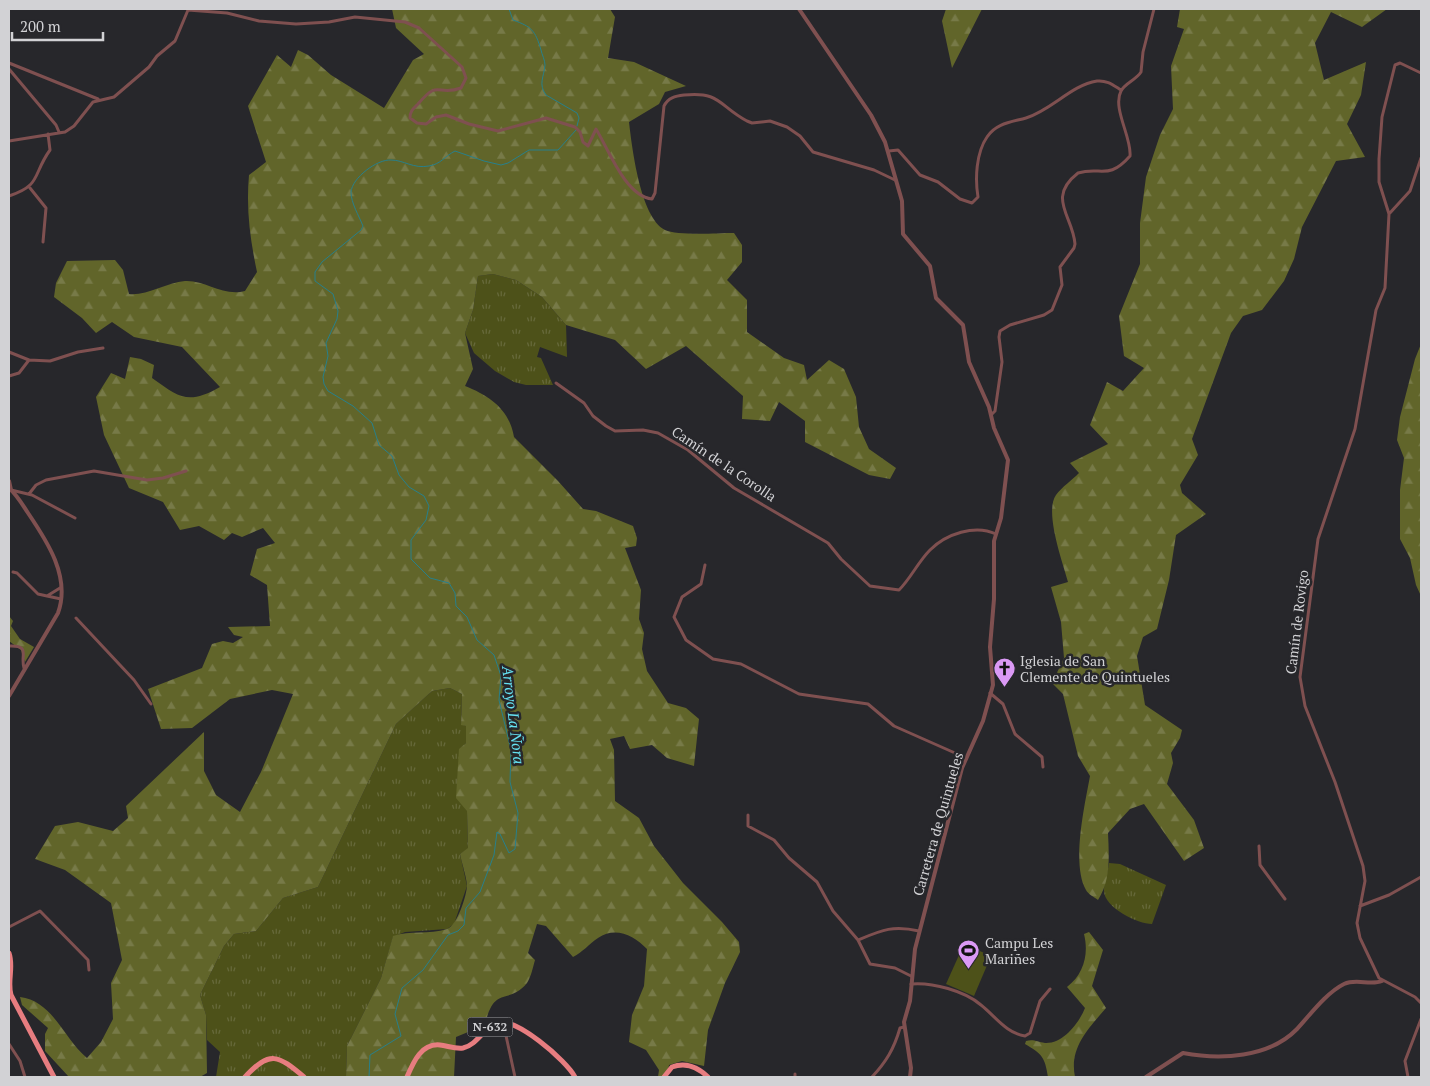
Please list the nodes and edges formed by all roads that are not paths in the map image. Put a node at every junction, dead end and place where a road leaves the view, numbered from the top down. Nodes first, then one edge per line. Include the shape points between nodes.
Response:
1 (799, 9) edge
2 (1154, 9) edge
3 (188, 10) edge
4 (9, 63) edge
5 (9, 69) edge
6 (1421, 73) edge
7 (1121, 90) junction
8 (99, 99) junction
9 (59, 132) junction
10 (48, 134) junction
11 (9, 141) edge
12 (889, 151) junction
13 (1421, 158) edge
14 (895, 180) junction
15 (30, 188) junction
16 (9, 196) edge
17 (1389, 214) junction
18 (44, 242) dead end
19 (103, 348) dead end
20 (9, 352) edge
21 (29, 360) junction
22 (9, 376) edge
23 (556, 383) dead end
24 (991, 415) junction
25 (186, 471) dead end
26 (9, 481) edge
27 (10, 489) edge
28 (29, 494) junction
29 (75, 518) dead end
30 (996, 534) junction
31 (705, 565) dead end
32 (13, 572) dead end
33 (60, 588) junction
34 (47, 596) junction
35 (61, 599) junction
36 (76, 618) dead end
37 (9, 646) edge
38 (24, 668) junction
39 (990, 693) junction
40 (9, 696) edge
41 (151, 704) dead end
42 (1043, 767) dead end
43 (962, 768) junction
44 (748, 815) dead end
45 (1259, 846) dead end
46 (1421, 877) edge
47 (1285, 899) dead end
48 (1360, 906) junction
49 (9, 927) edge
50 (920, 931) junction
51 (858, 940) junction
52 (9, 953) edge
53 (89, 970) dead end
54 (911, 976) junction
55 (1382, 980) junction
56 (911, 984) junction
57 (1050, 989) dead end
58 (1421, 1003) edge
59 (1421, 1019) edge
60 (503, 1021) junction
61 (904, 1027) junction
62 (9, 1044) edge
63 (25, 1077) edge
64 (54, 1077) edge
65 (245, 1077) edge
66 (304, 1077) edge
67 (407, 1077) edge
68 (515, 1077) edge
69 (575, 1077) edge
70 (664, 1077) edge
71 (708, 1077) edge
72 (872, 1077) edge
73 (910, 1077) edge
74 (1146, 1077) edge
75 (1408, 1077) edge

1 - 12 street, Carretera de Quintueles via 871,115
2 - 7 street via 1141,72
3 - 8 street via 174,41 149,67 114,97
3 - 14 street via 296,24 355,17 405,22 419,28 462,67 466,78 463,86 454,90 429,91 411,111 413,121 426,124 446,115 498,131 546,118 577,128 588,146 594,130 597,130 627,181 649,199 656,188 664,106 673,97 689,95 709,95 746,121 770,121 794,131 813,152 874,170
4 - 8 street
5 - 9 street
6 - 17 street, Camín de Rovigo via 1400,63 1395,65 1382,117 1379,182
7 - 12 street via 1105,80 1095,81 1036,114 1000,124 992,130 981,148 976,180 978,197 972,203 920,175 898,150
7 - 24 street via 1122,126 1129,138 1130,156 1108,172 1078,173 1064,191 1063,209 1075,244 1060,267 1060,292 1048,314 1010,324 1000,330 1001,370 995,411
8 - 9 street via 74,126
9 - 10 street
10 - 11 street
10 - 15 street via 50,150
12 - 14 street, Carretera de Quintueles
13 - 17 street via 1410,191
14 - 24 street, Carretera de Quintueles via 902,201 903,234 930,266 936,298 963,324 968,362
15 - 16 street
15 - 18 street via 46,208
17 - 48 street, Camín de Rovigo via 1384,290 1376,310 1355,429 1318,539 1300,678 1305,706 1363,866 1365,881
19 - 21 street via 50,361
20 - 21 street
21 - 22 street via 19,373
23 - 30 street, Camín de la Corolla via 584,403 598,421 615,431 651,431 688,450 734,488 828,543 870,586 899,590 931,549 948,537 973,530
24 - 30 street, Carretera de Quintueles via 1009,466
25 - 28 street via 147,480 94,471 46,480
26 - 27 street
27 - 28 street
27 - 33 street via 54,554
28 - 29 street
30 - 39 street, Carretera de Quintueles via 990,648 994,677
31 - 43 street via 701,584 682,597 674,616 684,638 697,650 716,660 741,664 799,694 870,705 894,726 955,753
32 - 34 street via 38,594
33 - 34 street
33 - 35 street
34 - 35 street
35 - 38 street via 58,612
36 - 41 street via 134,680
37 - 38 street via 18,645 25,653
38 - 40 street
39 - 42 street via 1003,704 1015,734 1042,758
39 - 43 street, Carretera de Quintueles via 983,721
43 - 50 street, Carretera de Quintueles
44 - 51 street via 748,826 774,840 817,882 832,911
45 - 47 street via 1260,865
46 - 48 street via 1389,895
48 - 55 street, Camín de Rovigo via 1356,923 1360,938 1372,968
49 - 53 street via 40,911 88,960
50 - 51 street via 900,927
50 - 54 street, Carretera de Quintueles
51 - 54 street via 870,964 895,968
52 - 64 highway via 11,995
54 - 56 street, Carretera de Quintueles
55 - 58 street
55 - 74 street via 1354,980 1344,984 1319,1004 1295,1031 1267,1048 1209,1058 1184,1054
56 - 57 street via 965,995 980,1003 1012,1032 1025,1036 1030,1033 1040,1001
56 - 61 street, Carretera de Quintueles
59 - 75 street via 1405,1061
60 - 67 highway, N-632 via 491,1026 467,1047 435,1045 425,1050 416,1058
60 - 68 street
60 - 69 highway, N-632 via 513,1024 556,1055
61 - 72 street via 900,1028 887,1060
61 - 73 street, Carretera de Quintueles
62 - 63 street
65 - 66 highway via 261,1062 272,1058 286,1062
70 - 71 highway via 672,1067 686,1065

